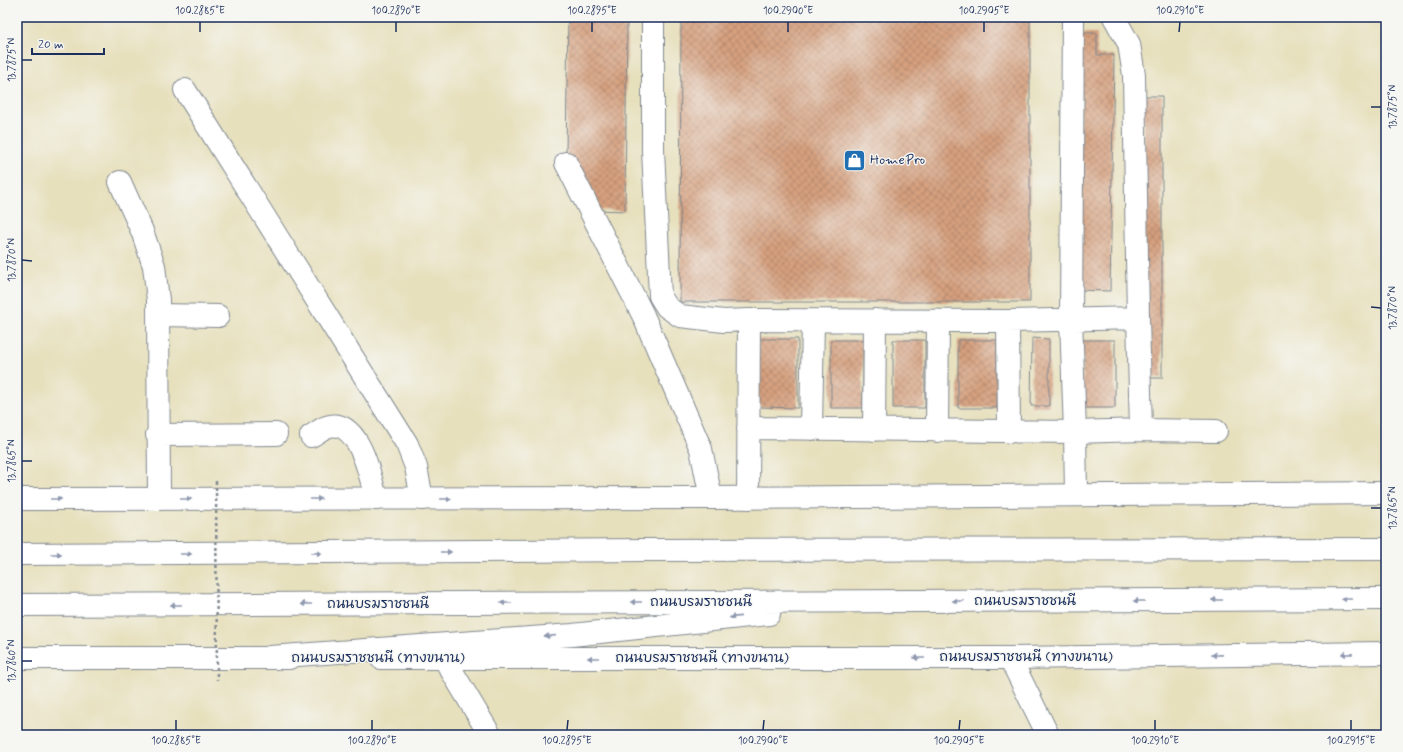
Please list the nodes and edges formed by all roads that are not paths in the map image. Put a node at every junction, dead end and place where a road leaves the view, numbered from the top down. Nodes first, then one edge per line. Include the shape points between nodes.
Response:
1 (654, 17) edge
2 (1073, 17) edge
3 (1114, 17) edge
4 (185, 90) dead end
5 (566, 163) dead end
6 (120, 182) dead end
7 (158, 315) junction
8 (218, 316) dead end
9 (1138, 318) junction
10 (1071, 319) junction
11 (749, 320) junction
12 (875, 320) junction
13 (813, 321) junction
14 (938, 321) junction
15 (1008, 321) junction
16 (748, 428) junction
17 (811, 429) junction
18 (874, 430) junction
19 (1141, 430) junction
20 (937, 431) junction
21 (1216, 431) dead end
22 (1009, 432) junction
23 (1075, 432) junction
24 (276, 434) dead end
25 (157, 435) junction
26 (311, 436) dead end
27 (1386, 493) edge
28 (1076, 494) junction
29 (711, 498) junction
30 (748, 498) junction
31 (17, 499) edge
32 (159, 499) junction
33 (376, 499) junction
34 (422, 499) junction
35 (1386, 549) edge
36 (17, 554) edge
37 (1386, 599) edge
38 (885, 601) junction
39 (17, 605) edge
40 (1386, 653) edge
41 (270, 657) junction
42 (17, 658) edge
43 (444, 658) junction
44 (1010, 658) junction
45 (490, 735) edge
46 (1048, 735) edge

1 - 11 main road via 653,150 660,296 667,307 680,316 724,321
2 - 10 main road
3 - 9 main road via 1129,44 1134,75
4 - 34 main road via 407,444 416,467
5 - 29 main road via 643,315 701,449
6 - 7 main road via 142,231 154,266
7 - 8 main road
7 - 25 main road
9 - 10 main road
9 - 19 main road
10 - 15 main road
10 - 23 main road
11 - 13 main road
11 - 16 main road
12 - 13 main road
12 - 14 main road
12 - 18 main road
13 - 17 main road
14 - 15 main road
14 - 20 main road
15 - 22 main road
16 - 17 main road
16 - 30 main road
17 - 18 main road
18 - 20 main road
19 - 21 main road
19 - 23 main road
20 - 22 main road
22 - 23 main road
23 - 28 main road
24 - 25 main road
25 - 32 main road
26 - 33 main road via 325,427 334,426 354,436 363,452
27 - 28 main road
28 - 30 main road
29 - 30 main road
34 -> 29 main road
31 -> 32 main road
32 -> 33 main road
33 - 34 main road
36 -> 35 main road
37 -> 38 main road, ถนนบรมราชชนนี
38 -> 39 main road, ถนนบรมราชชนนี
38 -> 41 main road via 572,634
40 -> 44 main road, ถนนบรมราชชนนี (ทางขนาน)
41 - 42 main road, ถนนบรมราชชนนี (ทางขนาน)
41 - 43 main road, ถนนบรมราชชนนี (ทางขนาน)
44 -> 43 main road, ถนนบรมราชชนนี (ทางขนาน)
43 - 45 main road
44 - 46 main road

